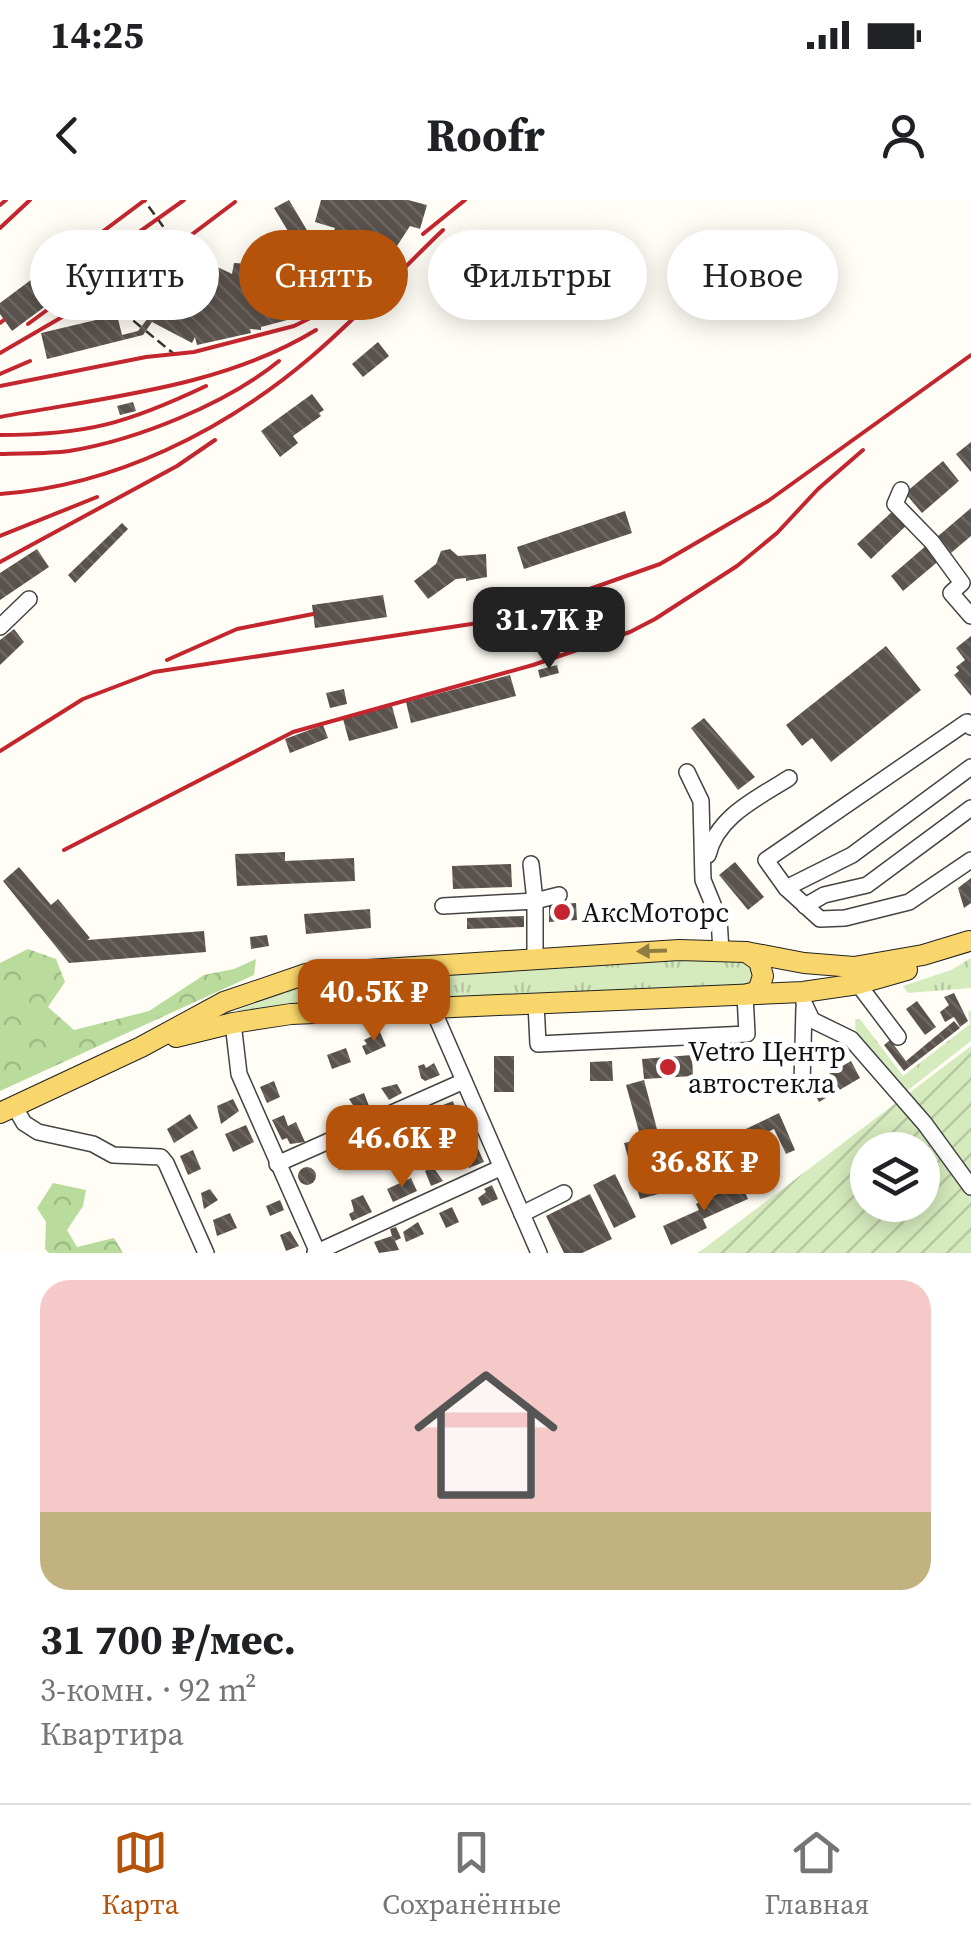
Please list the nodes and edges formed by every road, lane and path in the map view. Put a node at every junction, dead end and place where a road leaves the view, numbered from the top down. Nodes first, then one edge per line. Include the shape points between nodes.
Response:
1 (144, 200) edge
2 (174, 354) dead end
3 (900, 490) dead end
4 (29, 599) dead end
5 (971, 616) edge
6 (0, 627) edge
7 (971, 727) edge
8 (971, 767) edge
9 (688, 772) dead end
10 (789, 778) dead end
11 (971, 808) edge
12 (971, 860) edge
13 (531, 864) dead end
14 (704, 880) junction
15 (786, 888) junction
16 (558, 895) dead end
17 (535, 901) junction
18 (443, 906) dead end
19 (804, 906) junction
20 (970, 940) edge
21 (721, 950) junction
22 (746, 952) junction
23 (535, 959) junction
24 (856, 976) junction
25 (335, 986) dead end
26 (746, 995) junction
27 (804, 998) junction
28 (304, 1000) dead end
29 (224, 1002) junction
30 (536, 1003) junction
31 (431, 1005) junction
32 (233, 1023) junction
33 (898, 1037) dead end
34 (140, 1047) junction
35 (464, 1081) junction
36 (802, 1084) dead end
37 (7, 1110) edge
38 (276, 1164) junction
39 (500, 1168) junction
40 (971, 1187) edge
41 (564, 1193) dead end
42 (522, 1214) junction
43 (206, 1253) edge
44 (317, 1253) edge
45 (539, 1253) edge

1 - 2 path via 180,250 124,313
3 - 5 street via 895,504 962,583 951,593
4 - 6 street
7 - 15 street via 967,722 766,860
8 - 15 street via 852,854
9 - 14 street via 702,800
10 - 14 street via 716,832
11 - 19 street via 868,885
12 - 19 street via 909,902 820,919
13 - 17 street
14 - 21 street via 719,919
15 - 19 street
16 - 17 street
17 - 18 street
17 - 23 street
20 - 24 main road
21 - 22 main road
21 -> 23 main road
22 - 24 main road
22 - 26 main road via 760,961 763,976 758,991
23 - 29 main road via 306,974
24 - 27 main road
24 - 33 street
25 - 28 path
26 - 27 main road
26 - 30 main road
26 - 30 street via 746,1034 538,1044
27 - 36 street
27 - 40 street via 812,1020 851,1039
29 - 32 main road
29 - 34 main road
30 - 31 main road
31 - 32 main road
31 - 35 street
32 - 34 main road
32 - 38 street via 240,1074
34 - 37 main road
35 - 38 street
35 - 39 street
37 - 43 street via 38,1132 113,1155 161,1158
38 - 44 street
39 - 42 street
39 - 44 street
41 - 42 street
42 - 45 street

